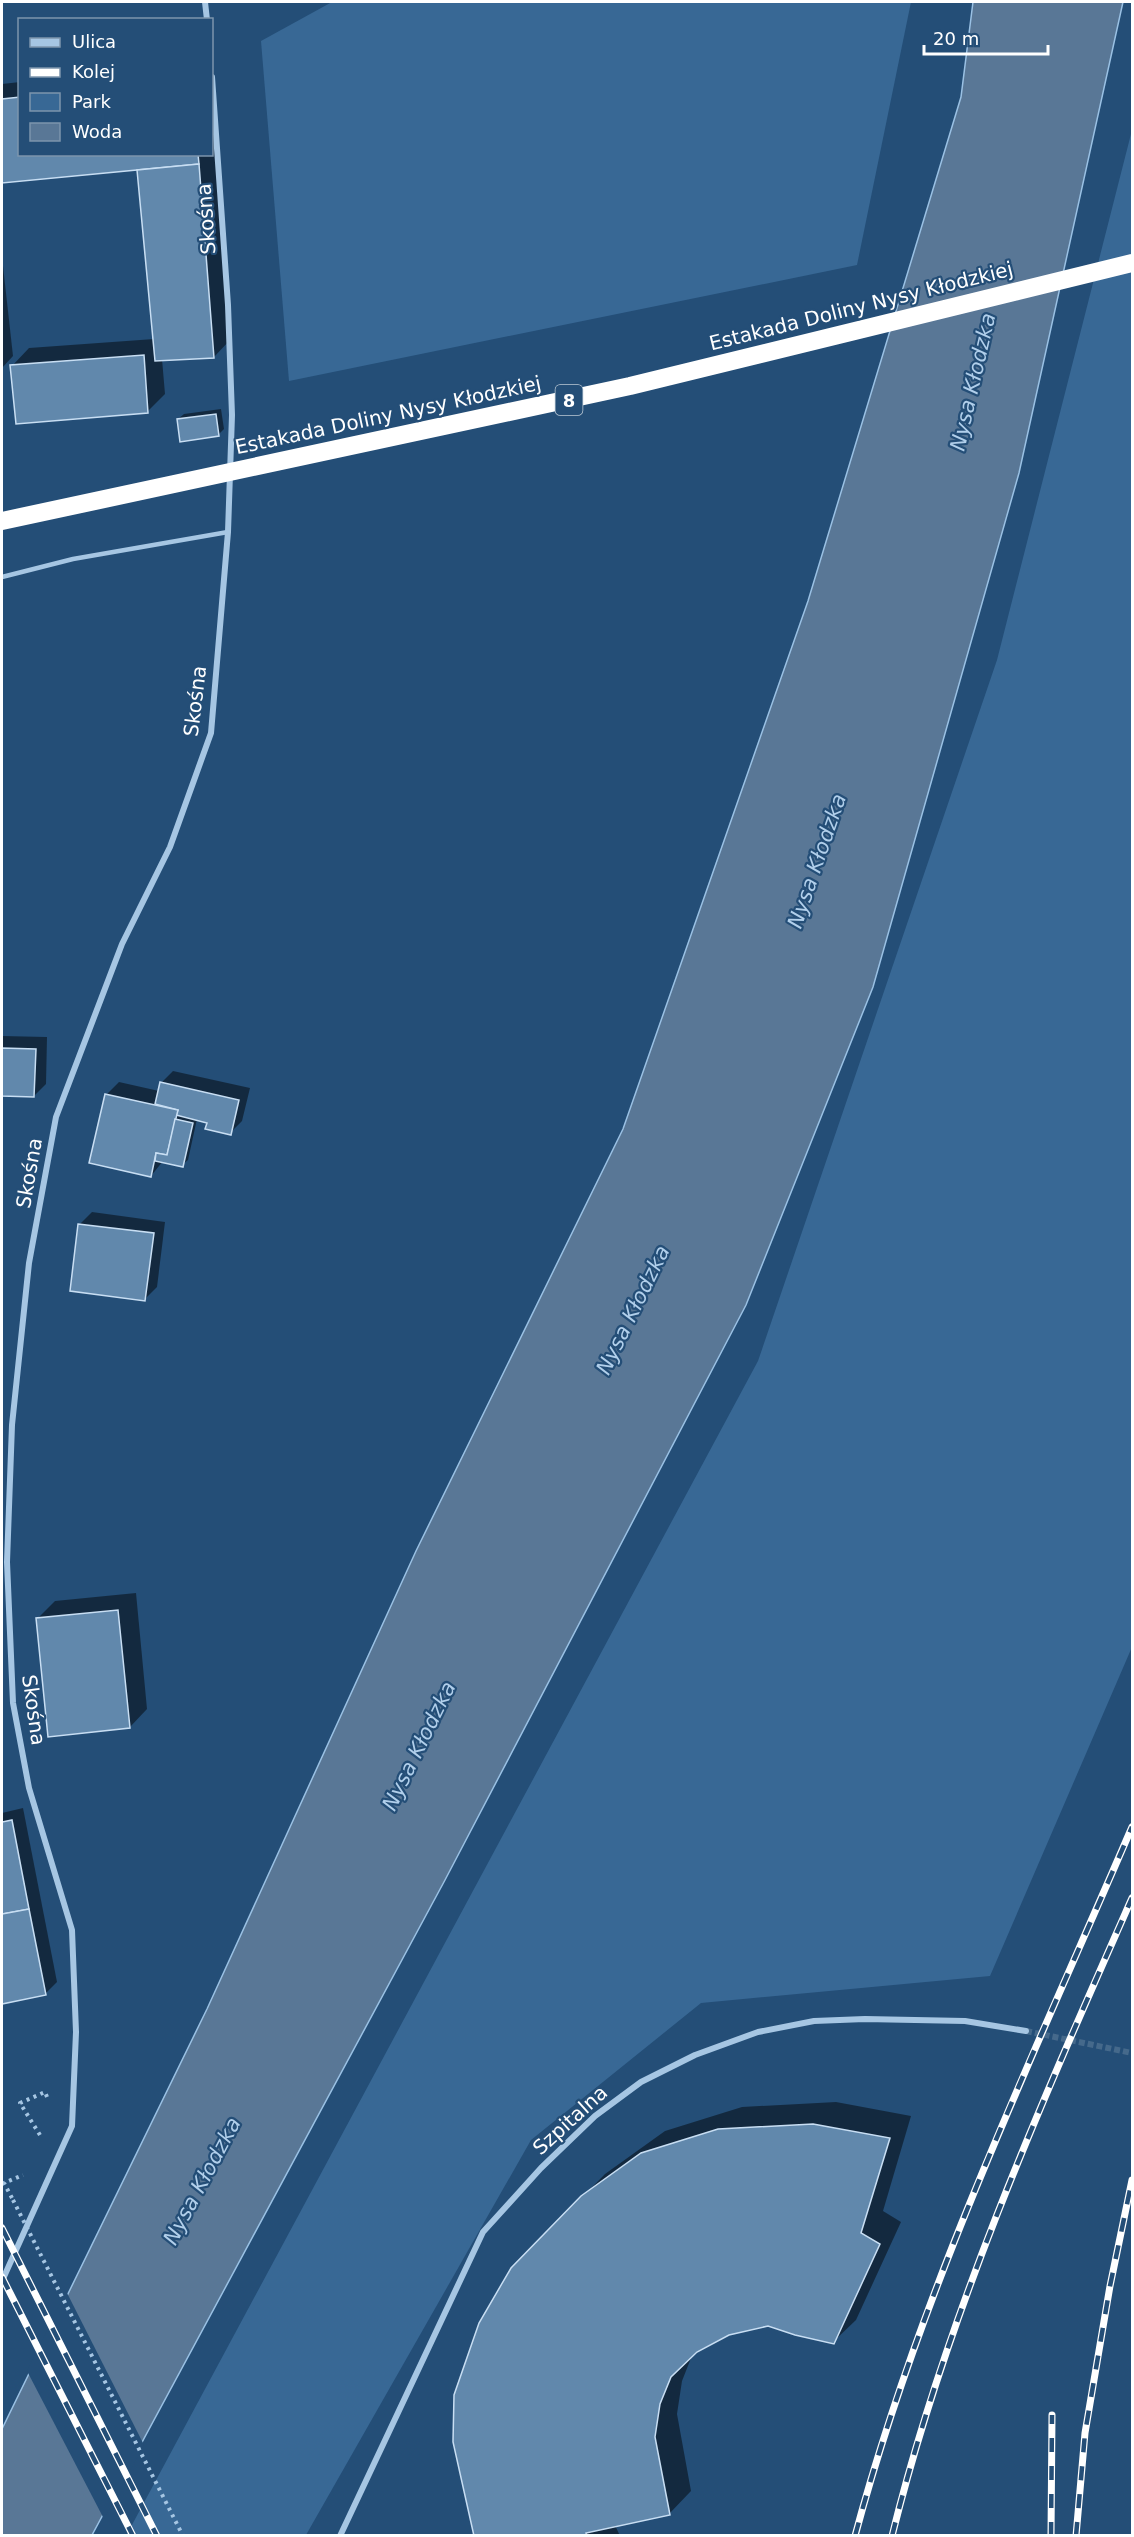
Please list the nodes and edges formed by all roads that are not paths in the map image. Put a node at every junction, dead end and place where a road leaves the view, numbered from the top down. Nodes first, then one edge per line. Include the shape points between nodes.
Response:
1 (205, 2) edge
2 (207, 18) edge
3 (213, 91) edge
4 (1132, 263) edge
5 (2, 521) edge
6 (228, 532) junction
7 (2, 577) edge
8 (1026, 2031) tunnel mouth
9 (2, 2281) edge
10 (340, 2535) edge

1 - 2 street
3 - 6 street, Skośna via 232,415
4 - 5 highway, Estakada Doliny Nysy Kłodzkiej / 8, bridge via 630,386
6 - 7 lane via 72,559
6 - 9 street, Skośna via 211,733 170,847 122,944 56,1117 29,1263 12,1425 7,1562 13,1703 29,1788 72,1930 76,2032 72,2127
8 - 10 street, Szpitalna via 965,2021 814,2021 758,2032 695,2055 641,2082 595,2116 483,2232

